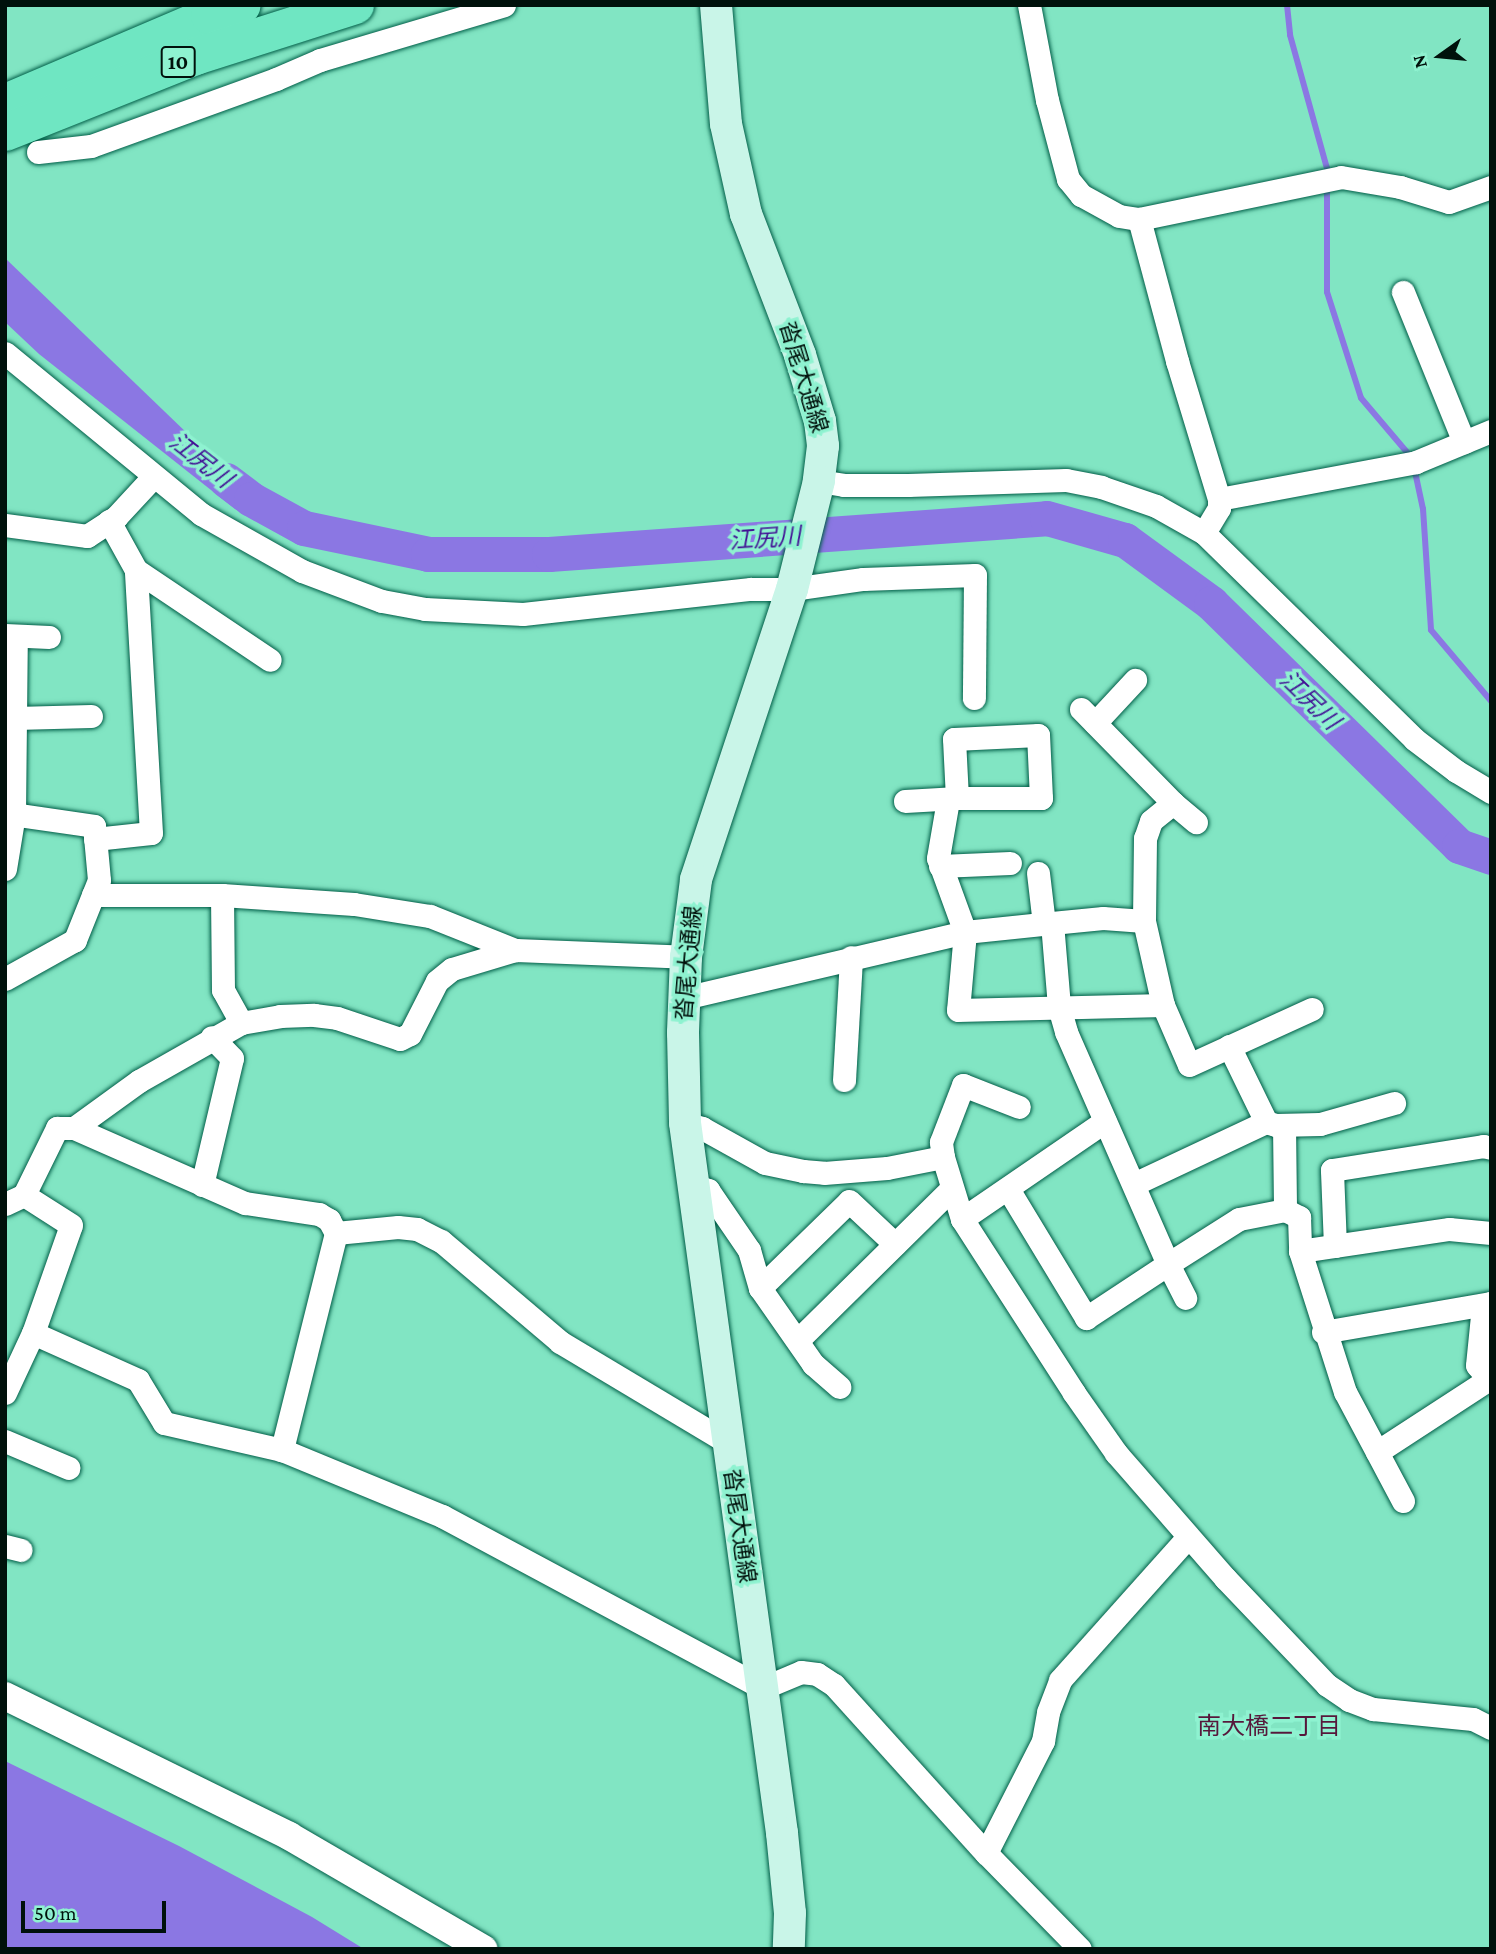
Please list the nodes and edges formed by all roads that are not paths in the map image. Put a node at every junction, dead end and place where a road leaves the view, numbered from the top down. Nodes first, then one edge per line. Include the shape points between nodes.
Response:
1 (241, 5) edge
2 (355, 5) edge
3 (504, 5) edge
4 (716, 5) edge
5 (1029, 5) edge
6 (5, 102) edge
7 (5, 132) edge
8 (38, 152) dead end
9 (1491, 187) edge
10 (1139, 219) junction
11 (1403, 292) dead end
12 (5, 353) edge
13 (1491, 431) edge
14 (1464, 442) junction
15 (153, 477) junction
16 (819, 481) junction
17 (1219, 499) junction
18 (109, 521) junction
19 (5, 525) edge
20 (1203, 533) junction
21 (136, 570) junction
22 (792, 589) junction
23 (11, 636) edge
24 (49, 637) dead end
25 (270, 660) dead end
26 (1135, 680) dead end
27 (974, 698) dead end
28 (91, 716) dead end
29 (15, 718) junction
30 (1491, 792) edge
31 (953, 799) junction
32 (905, 801) dead end
33 (1173, 803) junction
34 (10, 814) edge
35 (1196, 822) dead end
36 (96, 839) junction
37 (1010, 863) dead end
38 (940, 866) junction
39 (5, 869) edge
40 (1038, 873) dead end
41 (93, 895) junction
42 (222, 895) junction
43 (1144, 921) junction
44 (1048, 924) junction
45 (965, 932) junction
46 (515, 950) junction
47 (686, 957) junction
48 (850, 957) junction
49 (5, 979) edge
50 (684, 998) junction
51 (1164, 1005) junction
52 (1059, 1007) junction
53 (1312, 1009) dead end
54 (241, 1023) junction
55 (212, 1037) junction
56 (1229, 1046) junction
57 (844, 1080) dead end
58 (1394, 1103) dead end
59 (1019, 1107) dead end
60 (1105, 1121) junction
61 (685, 1123) junction
62 (1275, 1123) junction
63 (74, 1128) junction
64 (1491, 1148) edge
65 (943, 1157) junction
66 (1134, 1184) junction
67 (202, 1185) junction
68 (692, 1185) junction
69 (951, 1189) junction
70 (1008, 1189) junction
71 (14, 1199) edge
72 (1285, 1210) junction
73 (962, 1219) junction
74 (336, 1233) junction
75 (1491, 1233) edge
76 (895, 1244) junction
77 (1335, 1245) junction
78 (1300, 1251) junction
79 (1168, 1264) junction
80 (760, 1288) junction
81 (1185, 1298) dead end
82 (1491, 1303) edge
83 (33, 1332) junction
84 (1323, 1332) junction
85 (799, 1339) junction
86 (839, 1387) dead end
87 (5, 1393) edge
88 (5, 1441) edge
89 (729, 1443) junction
90 (282, 1450) junction
91 (1377, 1452) junction
92 (69, 1468) dead end
93 (1403, 1501) dead end
94 (1187, 1538) junction
95 (762, 1688) junction
96 (5, 1696) edge
97 (1491, 1728) edge
98 (986, 1853) junction
99 (483, 1949) edge
100 (789, 1949) edge
101 (1080, 1949) edge

1 - 6 highway, 10
2 - 7 highway, 10 via 195,55
3 - 8 street via 320,60 91,146
4 - 16 main road, 沓尾大通線 via 729,137 746,214 820,421 824,446
5 - 10 street via 1068,180 1097,207
9 - 10 street via 1449,202 1390,184 1341,177
10 - 17 street
11 - 14 street
12 - 15 street
13 - 14 street
14 - 17 street via 1416,462
15 - 18 street
15 - 22 street via 201,514 302,571 382,601 425,609 523,614 751,589
16 - 20 street via 895,485 1066,480 1156,506
16 - 22 main road, 沓尾大通線
17 - 20 street via 1219,508
18 - 19 street via 87,536
18 - 21 street
20 - 30 street via 1414,739
21 - 25 street
21 - 36 street via 151,834
22 - 27 street via 863,579 975,575
22 - 47 main road, 沓尾大通線 via 708,838 696,880
23 - 24 street
23 - 29 street
26 - 33 street via 1088,716
28 - 29 street
29 - 34 street
31 - 31 street via 1041,798 1038,735 954,739
31 - 32 street
31 - 38 street
33 - 35 street
33 - 43 street via 1151,821 1145,838
34 - 36 street via 94,825
34 - 39 street
36 - 41 street via 99,880
37 - 38 street
38 - 45 street
40 - 44 street
41 - 42 street
41 - 49 street via 75,940
42 - 46 street via 354,904 430,916
42 - 54 street via 223,990
43 - 44 street via 1103,918
43 - 51 street
44 - 45 street
44 - 52 street
45 - 48 street
45 - 52 street via 958,1010
46 - 47 street
46 - 54 street via 452,969 437,981 410,1034 400,1039 314,1015
47 - 50 main road, 沓尾大通線
48 - 50 street
48 - 57 street
50 - 61 main road, 沓尾大通線
51 - 52 street
51 - 56 street via 1189,1065
52 - 60 street
53 - 56 street
54 - 55 street
55 - 63 street
55 - 67 street via 232,1058
56 - 62 street
58 - 62 street via 1320,1124
59 - 65 street via 963,1085 940,1142
60 - 66 street
60 - 70 street
61 - 65 street via 765,1163 803,1171 887,1168
61 - 68 main road, 沓尾大通線
62 - 66 street
62 - 72 street
63 - 67 street
63 - 71 street via 57,1128
64 - 77 street via 1332,1170
65 - 69 street
66 - 79 street
67 - 74 street via 245,1203 319,1214
68 - 80 street via 708,1190 750,1250
68 - 89 main road, 沓尾大通線
69 - 73 street
69 - 76 street
70 - 73 street
70 - 79 street via 1086,1318
71 - 83 street via 71,1225
72 - 78 street via 1299,1217
72 - 79 street via 1239,1219
73 - 94 street via 1116,1453
74 - 89 street via 398,1227 416,1229 441,1241 561,1342
74 - 90 street
75 - 77 street via 1449,1230
76 - 80 street via 849,1201
76 - 85 street
77 - 78 street
78 - 84 street
79 - 81 street
80 - 85 street
82 - 84 street
82 - 91 street via 1482,1316 1477,1365 1489,1380
83 - 87 street
83 - 90 street via 138,1380 164,1423
84 - 91 street via 1345,1392
85 - 86 street via 813,1364
88 - 92 street
89 - 95 main road, 沓尾大通線
90 - 95 street via 442,1516
91 - 93 street
94 - 97 street via 1327,1685 1349,1700 1373,1709 1474,1719
94 - 98 street via 1060,1680 1043,1741
95 - 98 street via 801,1672 817,1674 834,1685
95 - 100 main road, 沓尾大通線 via 782,1833
96 - 99 street via 289,1836
98 - 101 street

